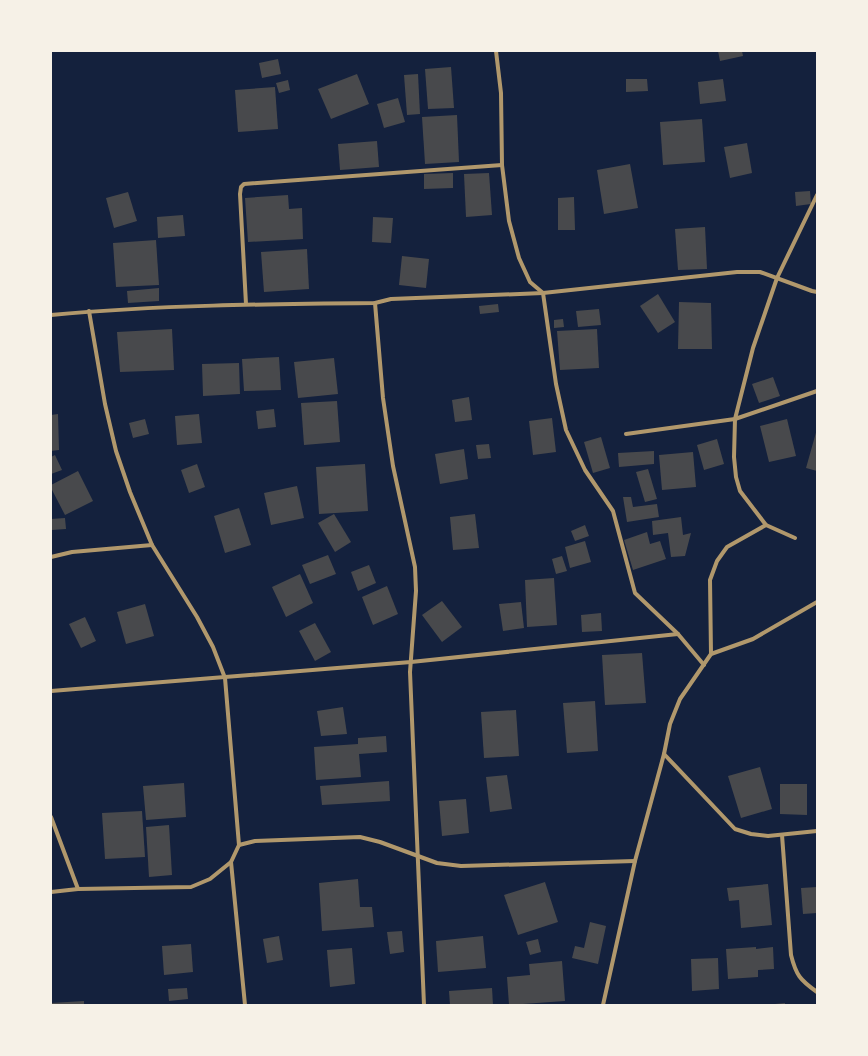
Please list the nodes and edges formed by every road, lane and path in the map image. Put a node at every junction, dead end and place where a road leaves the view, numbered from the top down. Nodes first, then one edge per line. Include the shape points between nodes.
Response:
1 (496, 51) edge
2 (502, 165) junction
3 (817, 195) edge
4 (777, 278) junction
5 (817, 292) edge
6 (543, 293) junction
7 (375, 303) junction
8 (246, 304) junction
9 (89, 311) junction
10 (51, 315) edge
11 (817, 391) edge
12 (735, 420) junction
13 (626, 434) dead end
14 (766, 525) junction
15 (795, 538) dead end
16 (152, 545) junction
17 (51, 557) edge
18 (817, 602) edge
19 (678, 634) junction
20 (712, 654) junction
21 (411, 662) junction
22 (704, 665) junction
23 (225, 678) junction
24 (51, 691) edge
25 (664, 754) junction
26 (51, 817) edge
27 (817, 831) edge
28 (782, 835) junction
29 (239, 845) junction
30 (417, 855) junction
31 (231, 862) junction
32 (635, 862) junction
33 (78, 889) junction
34 (51, 892) edge
35 (817, 992) edge
36 (245, 1005) edge
37 (424, 1005) edge
38 (603, 1005) edge

1 - 2 street via 502,93
2 - 6 street via 509,221 519,258 530,282
2 - 8 street via 244,184 240,194
3 - 4 street
4 - 5 street
4 - 6 street via 760,272 738,272
4 - 12 street via 754,348
6 - 7 street via 391,299
6 - 19 street via 556,384 566,430 585,470 614,511 635,592
7 - 8 street
7 - 21 street via 383,398 393,466 415,567 416,591
8 - 9 street
9 - 10 street
9 - 16 street via 104,404 116,451
11 - 12 street
12 - 13 street
12 - 14 street via 734,457 740,491
14 - 15 street
14 - 20 street via 727,547 717,561 710,580
16 - 17 street via 72,552
16 - 23 street via 200,623
18 - 20 street via 754,639
19 - 21 street
19 - 22 street
20 - 22 street
21 - 23 street
21 - 30 street
22 - 25 street via 680,699 670,724
23 - 24 street
23 - 29 street
25 - 28 street via 735,829 751,834
25 - 32 street
26 - 33 street
27 - 28 street
28 - 35 street via 791,955 795,970 803,982
29 - 30 street via 255,841 360,837
29 - 31 street
30 - 32 street via 437,864 461,866
30 - 37 street
31 - 33 street via 210,879 191,888
31 - 36 street
32 - 38 street
33 - 34 street

